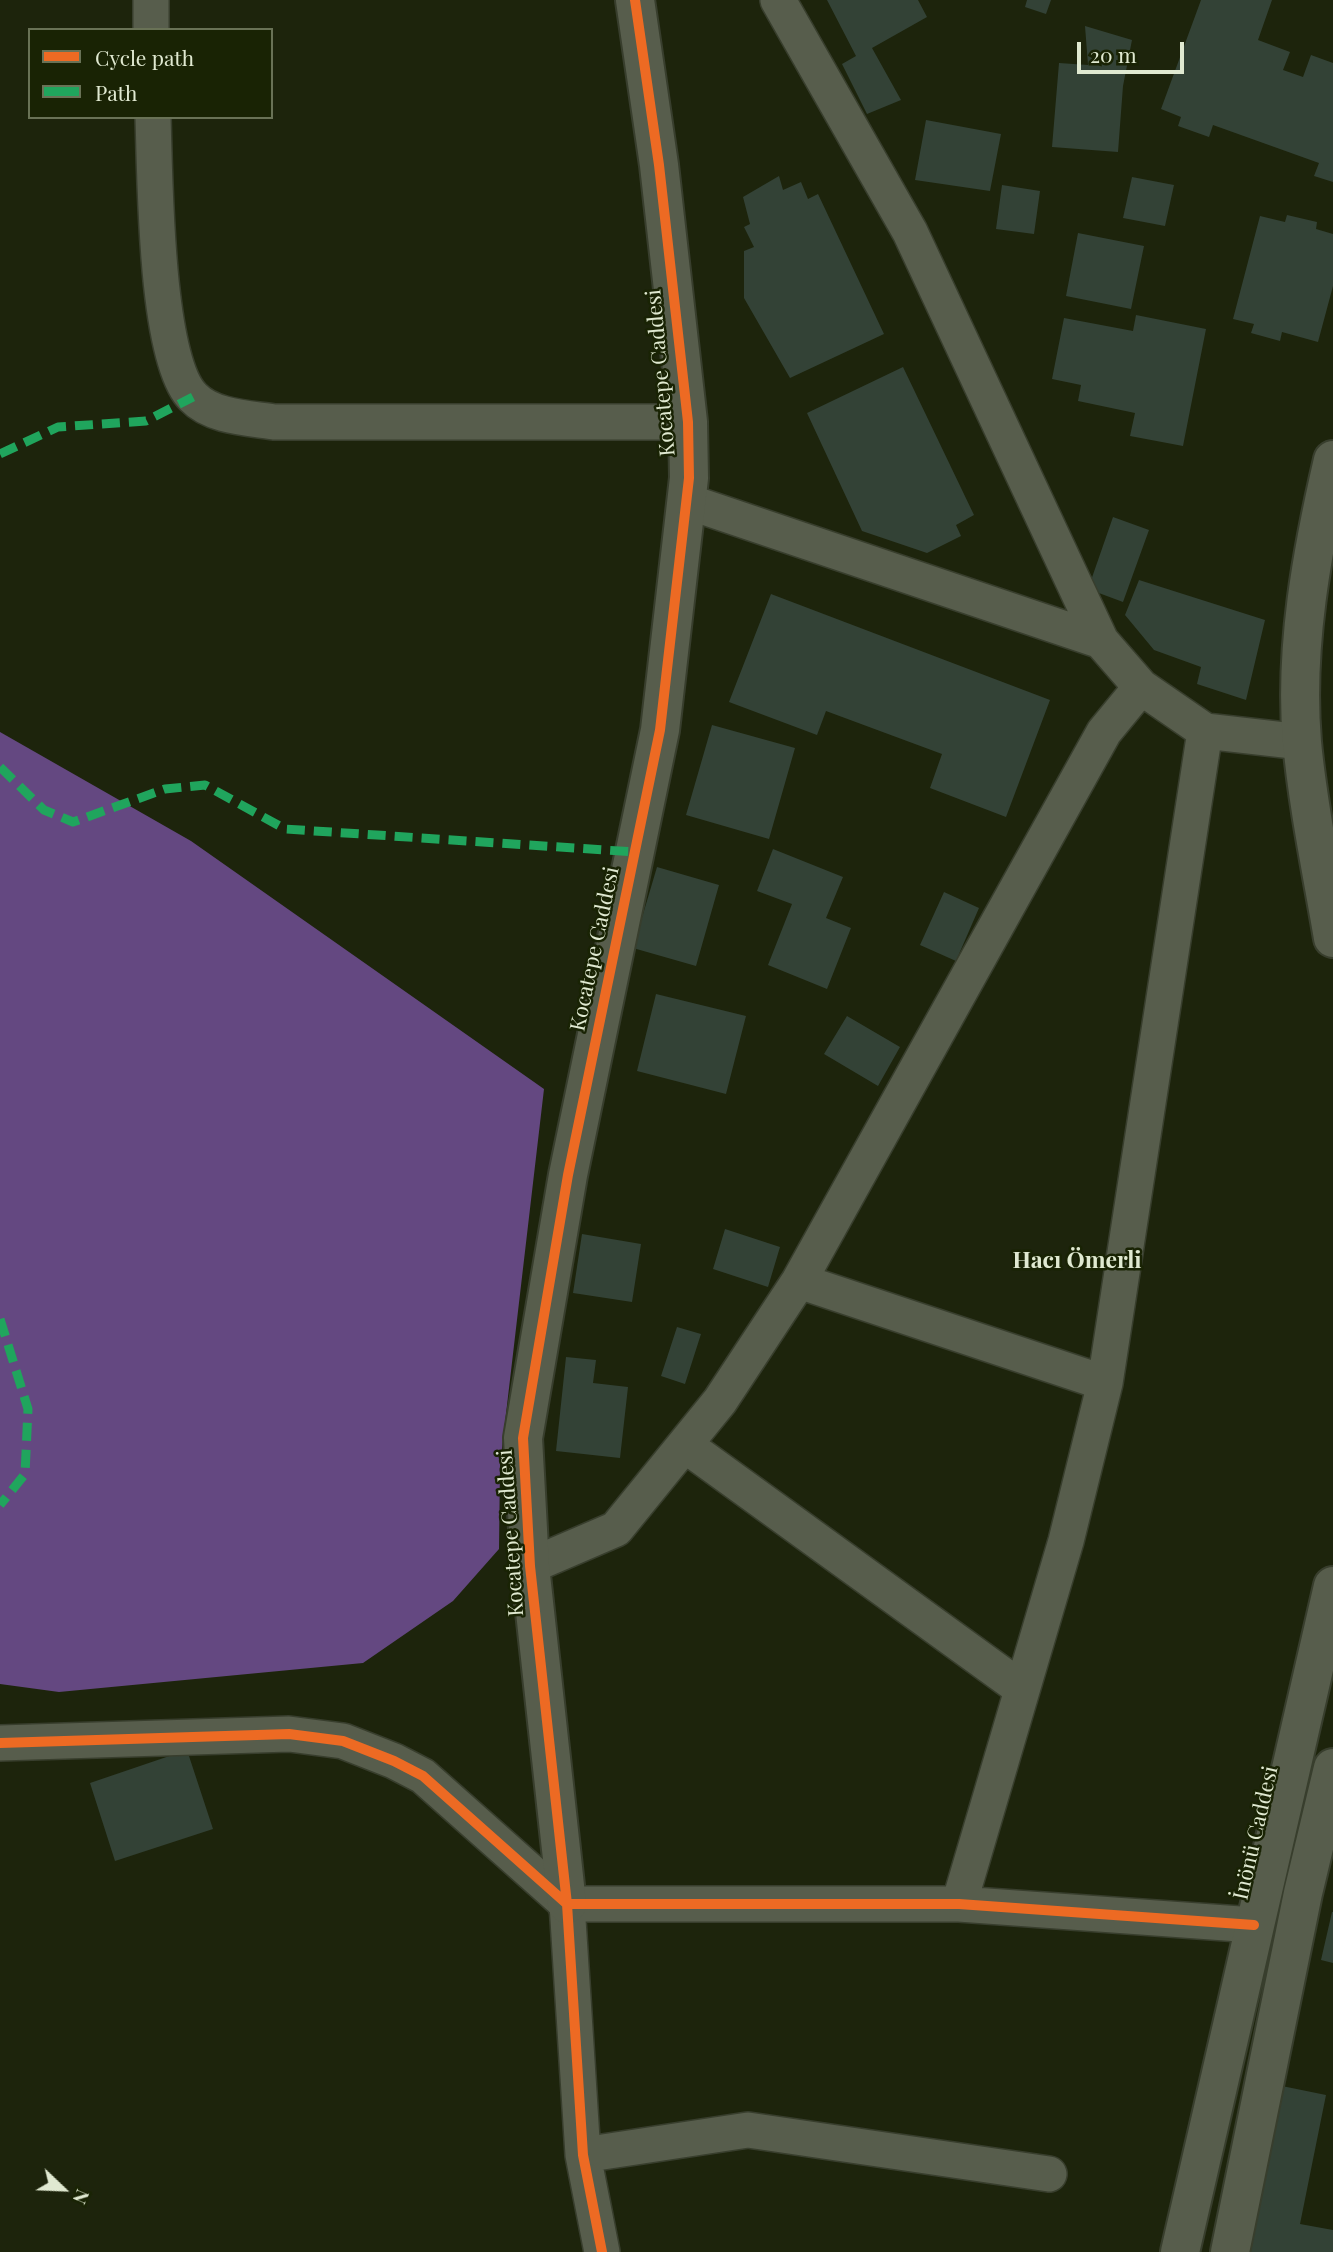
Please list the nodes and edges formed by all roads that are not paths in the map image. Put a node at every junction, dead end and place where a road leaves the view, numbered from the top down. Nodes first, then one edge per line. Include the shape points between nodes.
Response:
1 (151, 0) edge
2 (635, 0) edge
3 (778, 0) edge
4 (151, 28) edge
5 (153, 119) edge
6 (688, 422) junction
7 (1333, 460) edge
8 (686, 501) junction
9 (1101, 641) junction
10 (1141, 687) junction
11 (1205, 731) junction
12 (1302, 742) junction
13 (1333, 937) edge
14 (799, 1281) junction
15 (1105, 1383) junction
16 (685, 1445) junction
17 (530, 1566) junction
18 (1333, 1586) edge
19 (1022, 1689) junction
20 (0, 1743) edge
21 (1333, 1768) edge
22 (567, 1904) junction
23 (959, 1904) junction
24 (1254, 1925) junction
25 (583, 2155) junction
26 (1049, 2174) dead end
27 (602, 2252) edge
28 (1180, 2252) edge
29 (1230, 2252) edge

1 - 4 street
2 - 6 street, Kocatepe Caddesi
3 - 9 street via 910,232
5 - 6 street via 162,278 175,368 193,397 225,414 274,422
6 - 8 street, Kocatepe Caddesi
7 - 12 street via 1317,528 1302,659
8 - 9 street
8 - 17 street, Kocatepe Caddesi via 660,730 568,1175 523,1438
9 - 10 street
10 - 11 street
10 - 14 street via 1104,732
11 - 12 street
11 - 15 street
12 - 13 street
14 - 15 street
14 - 16 street via 720,1401
15 - 19 street via 1066,1541
16 - 17 street via 616,1529
16 - 19 street
17 - 22 street, Kocatepe Caddesi
18 - 24 street, İnönü Caddesi
19 - 23 street
20 - 22 street via 289,1734 343,1741 423,1776
21 - 29 street
22 - 23 street
22 - 25 street
23 - 24 street
24 - 28 street, İnönü Caddesi
25 - 26 street via 748,2130
25 - 27 street

